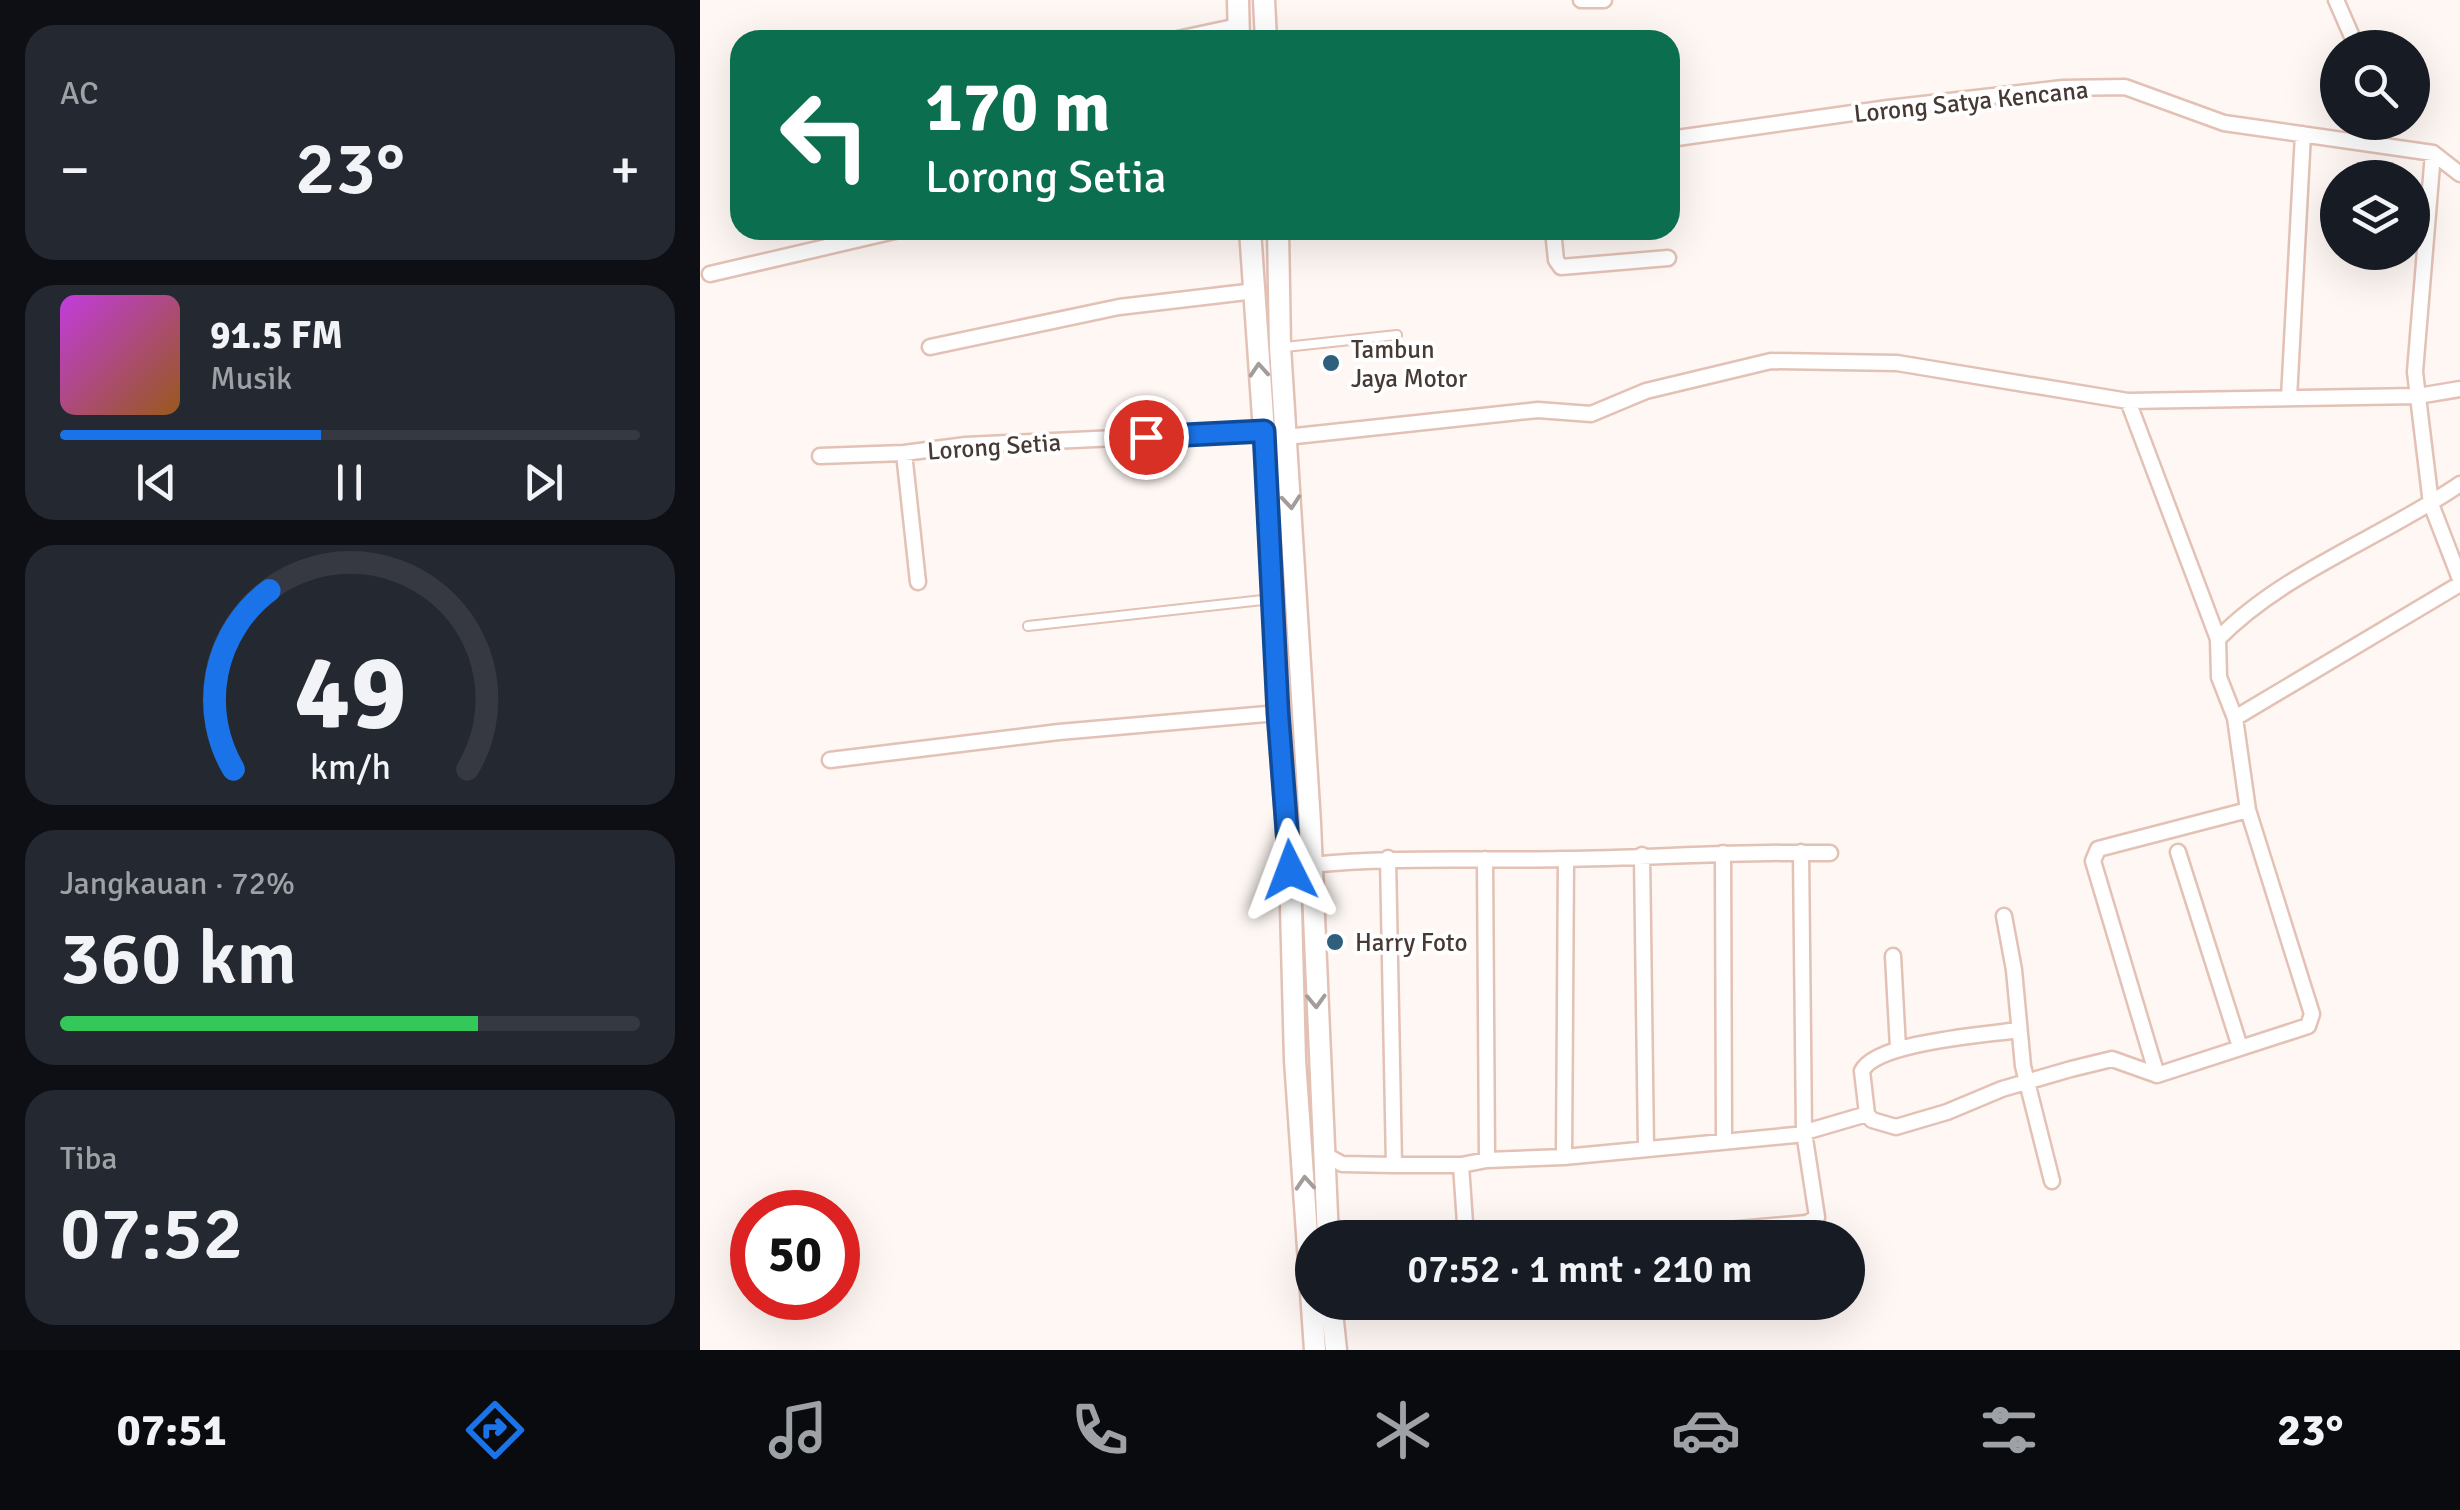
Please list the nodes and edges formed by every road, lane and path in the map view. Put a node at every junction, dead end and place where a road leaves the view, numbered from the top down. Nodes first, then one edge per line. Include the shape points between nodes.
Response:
1 (1238, 0) edge
2 (1264, 0) edge
3 (1581, 0) edge
4 (1604, 0) edge
5 (2336, 0) edge
6 (1239, 30) edge
7 (1266, 30) edge
8 (2348, 30) edge
9 (2303, 134) junction
10 (1680, 138) edge
11 (2433, 153) junction
12 (2460, 174) edge
13 (855, 240) edge
14 (1251, 240) edge
15 (1278, 240) edge
16 (1554, 240) edge
17 (1668, 258) dead end
18 (710, 274) dead end
19 (1255, 291) junction
20 (1398, 335) dead end
21 (930, 347) dead end
22 (1280, 348) junction
23 (2460, 388) edge
24 (2418, 396) junction
25 (2289, 398) junction
26 (2128, 401) junction
27 (1264, 431) junction
28 (1286, 437) junction
29 (904, 453) junction
30 (820, 456) dead end
31 (2460, 484) edge
32 (2431, 504) junction
33 (2460, 581) edge
34 (918, 582) dead end
35 (1272, 599) junction
36 (1028, 626) dead end
37 (2218, 639) junction
38 (1278, 713) junction
39 (2235, 718) junction
40 (830, 760) dead end
41 (2248, 810) junction
42 (1801, 852) junction
43 (2178, 852) dead end
44 (1723, 853) junction
45 (1830, 853) dead end
46 (1642, 855) junction
47 (1388, 858) junction
48 (1566, 859) junction
49 (1485, 860) junction
50 (1312, 866) junction
51 (2004, 916) dead end
52 (1315, 946) junction
53 (1293, 948) junction
54 (1893, 956) dead end
55 (2018, 1030) junction
56 (1898, 1048) junction
57 (2240, 1048) junction
58 (2157, 1075) junction
59 (2027, 1083) junction
60 (1867, 1114) junction
61 (1804, 1132) junction
62 (1724, 1140) junction
63 (1646, 1149) junction
64 (1324, 1154) junction
65 (1564, 1157) junction
66 (1487, 1160) junction
67 (1394, 1165) junction
68 (1460, 1165) junction
69 (2052, 1181) dead end
70 (1327, 1220) edge
71 (1465, 1220) edge
72 (1816, 1220) edge
73 (1333, 1320) edge
74 (1315, 1350) edge
75 (1336, 1350) edge

1 - 6 main road
2 - 7 main road
3 - 4 street
5 - 8 street
9 - 10 street, Lorong Satya Kencana via 2224,123 2126,87 1927,103
9 - 11 street, Lorong Satya Kencana
9 - 25 street
11 - 12 street
11 - 24 street
13 - 18 street
14 - 19 main road
15 - 22 main road
16 - 17 street via 1561,267
19 - 21 street via 1119,307
27 -> 19 main road
20 - 22 lane
22 - 28 main road
23 - 24 street
24 - 25 street
24 - 32 street
25 - 26 street
26 - 28 street via 1897,363 1771,361 1646,391 1591,414 1538,410
26 - 37 street
27 - 29 street, Lorong Setia
27 - 35 main road
28 -> 50 main road
29 - 30 street, Lorong Setia
29 - 34 street, Lorong Setia
31 - 32 street
32 - 33 street
32 - 37 street via 2273,594
33 - 39 street
35 - 36 lane
35 - 38 main road
37 - 39 street via 2219,677
38 - 40 street
38 - 53 main road
39 - 41 street
41 - 57 street via 2312,1014 2308,1026
41 - 58 street via 2098,849 2093,861
42 - 44 street
42 - 45 street
42 - 61 street
43 - 57 street
44 - 46 street
44 - 62 street
46 - 48 street
46 - 63 street
47 - 49 street
47 - 50 street
47 - 67 street
48 - 49 street
48 - 65 street
49 - 66 street
50 - 52 main road
51 - 55 street
52 - 53 main road
52 -> 64 main road
74 -> 53 main road
54 - 56 street
55 - 56 street
55 - 59 street
56 - 60 street via 1864,1066
57 - 58 street
58 - 59 street via 2112,1060
59 - 60 street via 1896,1127
59 - 69 street
60 - 61 street
61 - 62 street
61 - 72 street
62 - 63 street
63 - 65 street
64 - 67 street via 1342,1164
64 - 70 main road
65 - 66 street
66 - 68 street
67 - 68 street
68 - 71 street
73 - 75 main road

